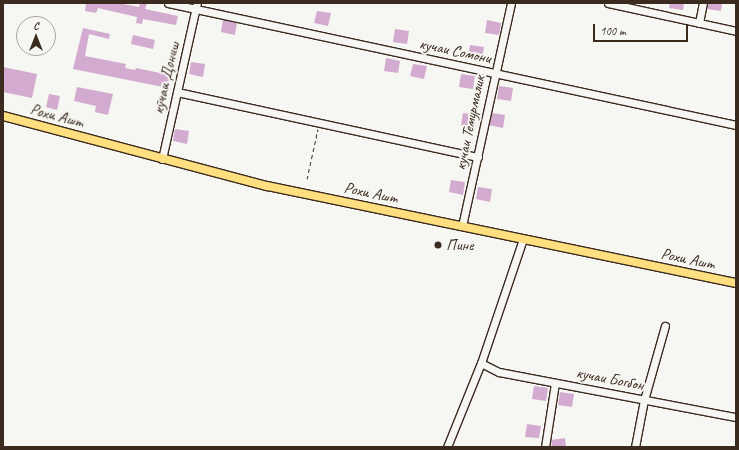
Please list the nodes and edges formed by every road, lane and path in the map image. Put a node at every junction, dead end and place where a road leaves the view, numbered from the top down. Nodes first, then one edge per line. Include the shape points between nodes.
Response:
1 (168, 3) edge
2 (511, 3) edge
3 (608, 3) edge
4 (703, 3) edge
5 (196, 6) edge
6 (699, 23) junction
7 (736, 31) edge
8 (496, 74) junction
9 (177, 92) junction
10 (3, 116) edge
11 (319, 122) junction
12 (736, 125) edge
13 (478, 156) junction
14 (162, 159) junction
15 (307, 179) dead end
16 (462, 226) junction
17 (523, 239) junction
18 (736, 283) edge
19 (665, 326) dead end
20 (481, 363) junction
21 (555, 383) junction
22 (644, 400) junction
23 (736, 417) edge
24 (447, 447) edge
25 (545, 447) edge
26 (635, 447) edge

1 - 5 street, кучаи Сомони
2 - 8 street, кучаи Темурмалик
3 - 6 street
4 - 6 street
5 - 8 street, кучаи Сомони
5 - 9 street, кӯчаи Дониш
6 - 7 street
8 - 12 street, кучаи Сомони
8 - 13 street, кучаи Темурмалик
9 - 11 street
9 - 14 street, кӯчаи Дониш
10 - 14 main road, Рохи Ашт
11 - 13 street
11 - 15 path
13 - 16 street, кучаи Темурмалик
14 - 16 main road, Рохи Ашт via 267,186
16 - 17 main road, Рохи Ашт
17 - 18 main road, Рохи Ашт
17 - 20 street
19 - 22 street
20 - 21 street, кучаи Богбон via 499,372
20 - 24 street
21 - 22 street, кучаи Богбон
21 - 25 street
22 - 23 street, кучаи Богбон
22 - 26 street

